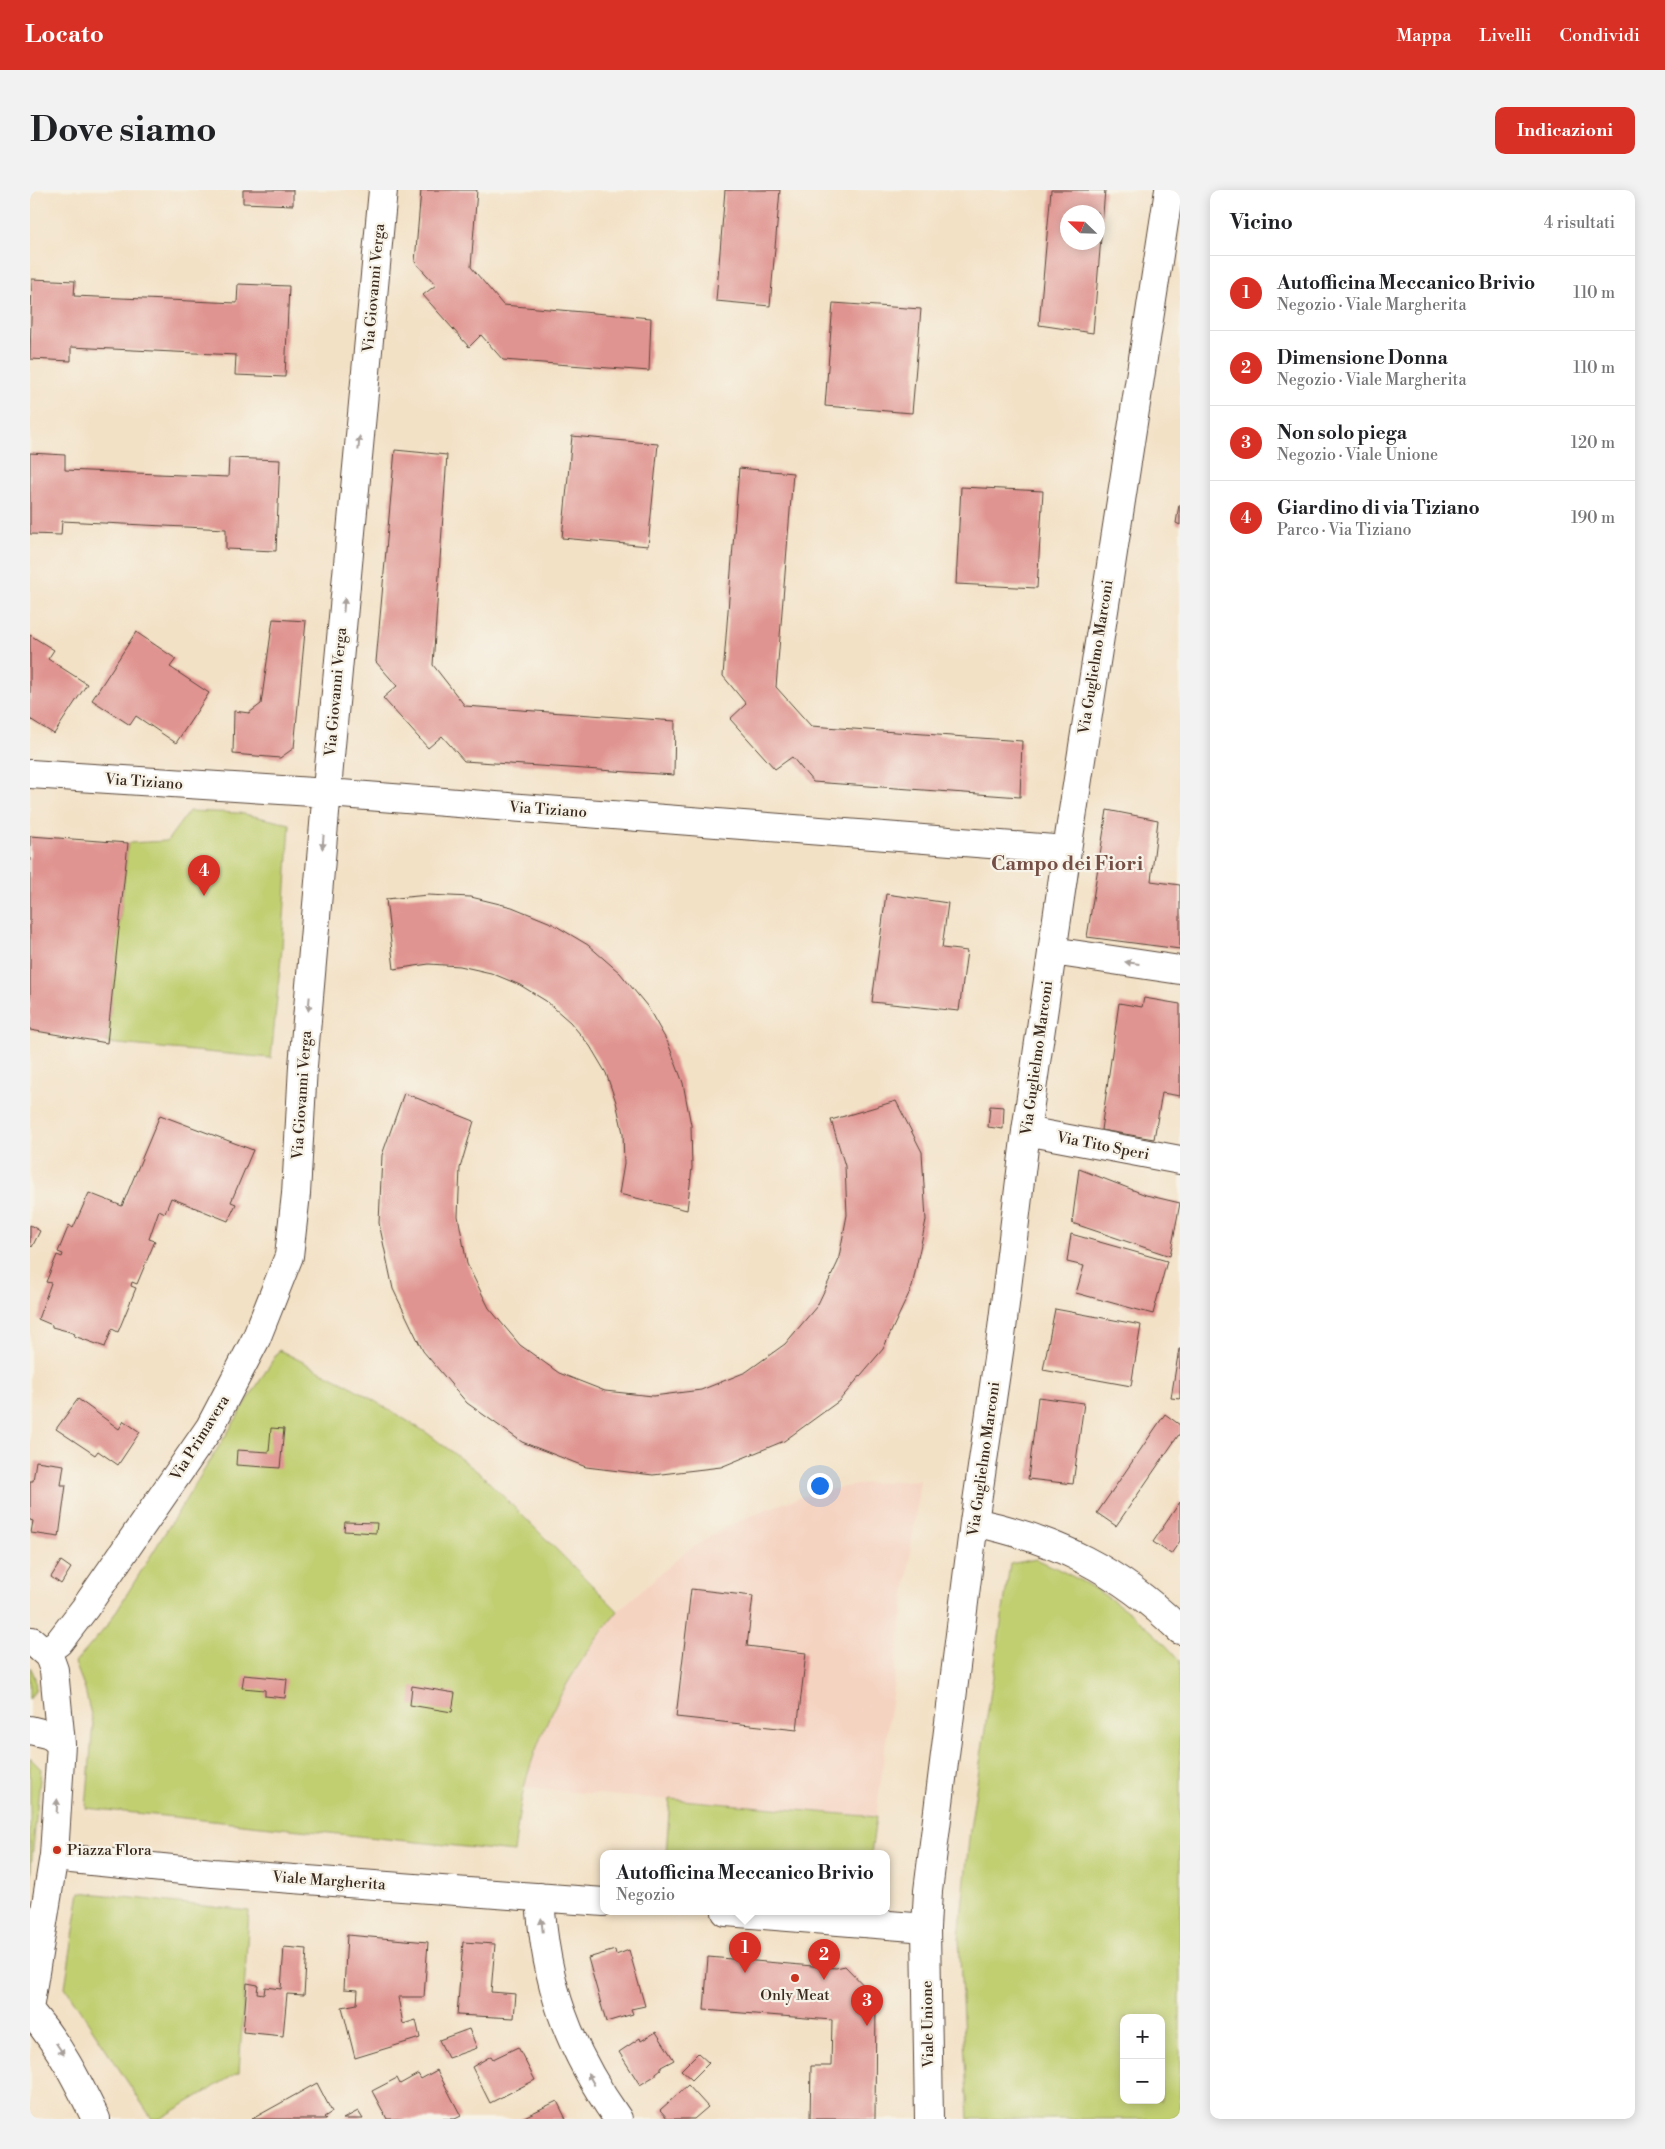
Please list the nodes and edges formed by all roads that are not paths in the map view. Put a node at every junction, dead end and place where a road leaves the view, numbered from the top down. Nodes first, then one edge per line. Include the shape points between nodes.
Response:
1 (383, 190) edge
2 (1170, 190) edge
3 (1170, 257) edge
4 (30, 774) edge
5 (328, 793) junction
6 (1066, 850) junction
7 (1052, 951) junction
8 (1180, 970) edge
9 (1026, 1131) junction
10 (1180, 1160) edge
11 (296, 1194) joint
12 (974, 1522) junction
13 (1180, 1630) edge
14 (43, 1656) edge
15 (30, 1730) edge
16 (61, 1744) junction
17 (54, 1855) junction
18 (540, 1897) junction
19 (600, 1902) edge
20 (38, 1907) edge
21 (764, 1915) edge
22 (926, 1928) junction
23 (30, 2003) edge
24 (30, 2011) edge
25 (96, 2119) edge
26 (618, 2119) edge
27 (929, 2119) edge

5 -> 1 street, Via Giovanni Verga
2 - 3 street, Via Guglielmo Marconi
3 - 6 street, Via Guglielmo Marconi
4 - 5 street, Via Tiziano
5 - 6 street, Via Tiziano
5 -> 11 street, Via Giovanni Verga via 303,1066
6 - 7 street, Via Guglielmo Marconi
8 -> 7 street
7 - 9 street, Via Guglielmo Marconi
9 - 10 street, Via Tito Speri
9 - 12 street, Via Guglielmo Marconi
11 - 14 street, Via Primavera via 289,1256 256,1339 210,1427 85,1608 59,1642
12 - 13 street via 1009,1529 1078,1555 1124,1582
12 - 22 street, Via Guglielmo Marconi
14 - 16 street
15 - 16 street via 50,1735
17 -> 16 street
17 - 18 street, Viale Margherita via 213,1872
17 - 20 street
18 - 19 street, Viale Margherita
26 -> 18 street via 583,2065 562,2018 549,1971
20 - 23 street
21 - 22 street
22 - 27 street, Viale Unione
24 -> 25 street via 69,2063

